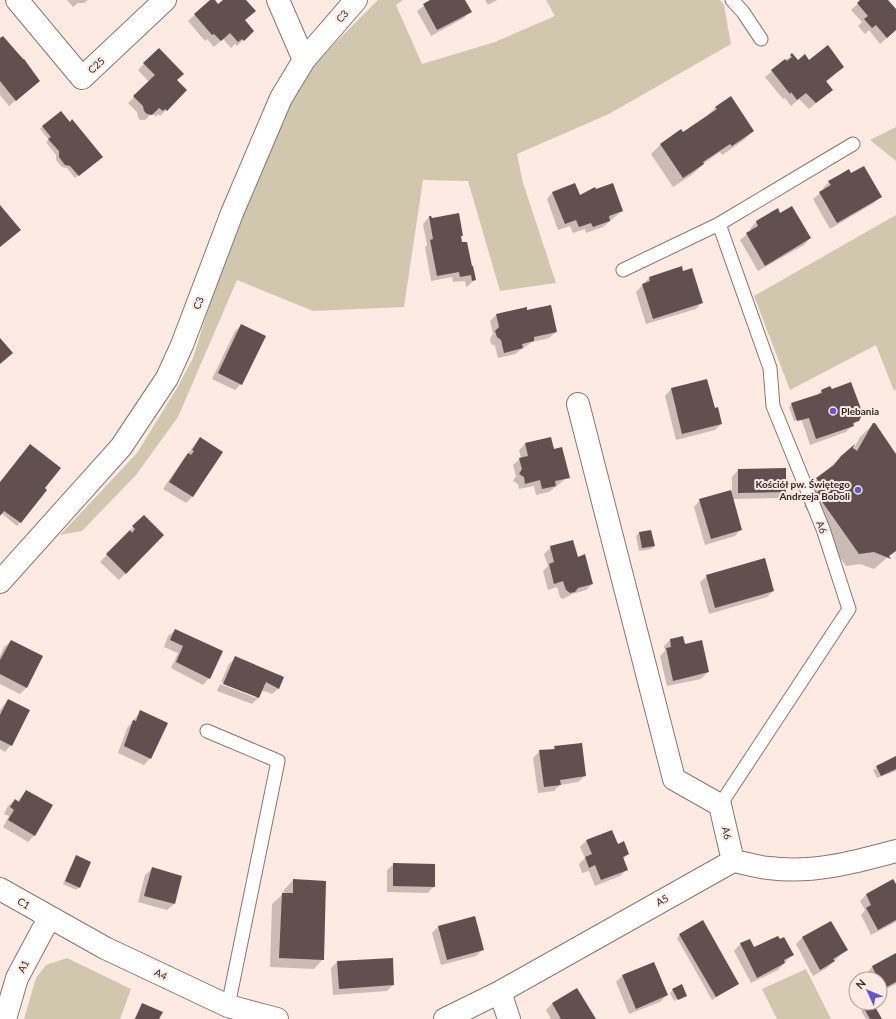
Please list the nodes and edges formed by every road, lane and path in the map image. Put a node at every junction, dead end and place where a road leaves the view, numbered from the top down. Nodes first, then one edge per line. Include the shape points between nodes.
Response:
1 (17, 0) edge
2 (166, 0) edge
3 (278, 0) edge
4 (356, 0) edge
5 (732, 0) edge
6 (761, 39) dead end
7 (304, 60) junction
8 (853, 144) dead end
9 (719, 224) junction
10 (623, 270) dead end
11 (578, 404) dead end
12 (0, 582) edge
13 (207, 730) dead end
14 (720, 805) junction
15 (896, 851) edge
16 (733, 861) junction
17 (0, 889) edge
18 (49, 918) junction
19 (500, 992) junction
20 (228, 1006) junction
21 (5, 1019) edge
22 (277, 1019) edge
23 (445, 1019) edge
24 (509, 1019) edge

1 - 2 street, C25 via 82,78
3 - 7 street
4 - 7 street, C3
5 - 6 lane
7 - 12 street, C3 via 281,98 259,149 167,378 121,447
8 - 9 lane
9 - 10 lane
9 - 14 lane, A6 via 770,368 773,406 823,529 849,609
11 - 14 street via 674,779
13 - 20 lane via 278,761
14 - 16 street, A6
15 - 16 street via 843,865 802,869 768,868
16 - 19 street, A5
17 - 18 street, C1
18 - 20 street, A4 via 105,948
18 - 21 street, A1 via 17,978
19 - 23 street, A5
19 - 24 street
20 - 22 street, A4

